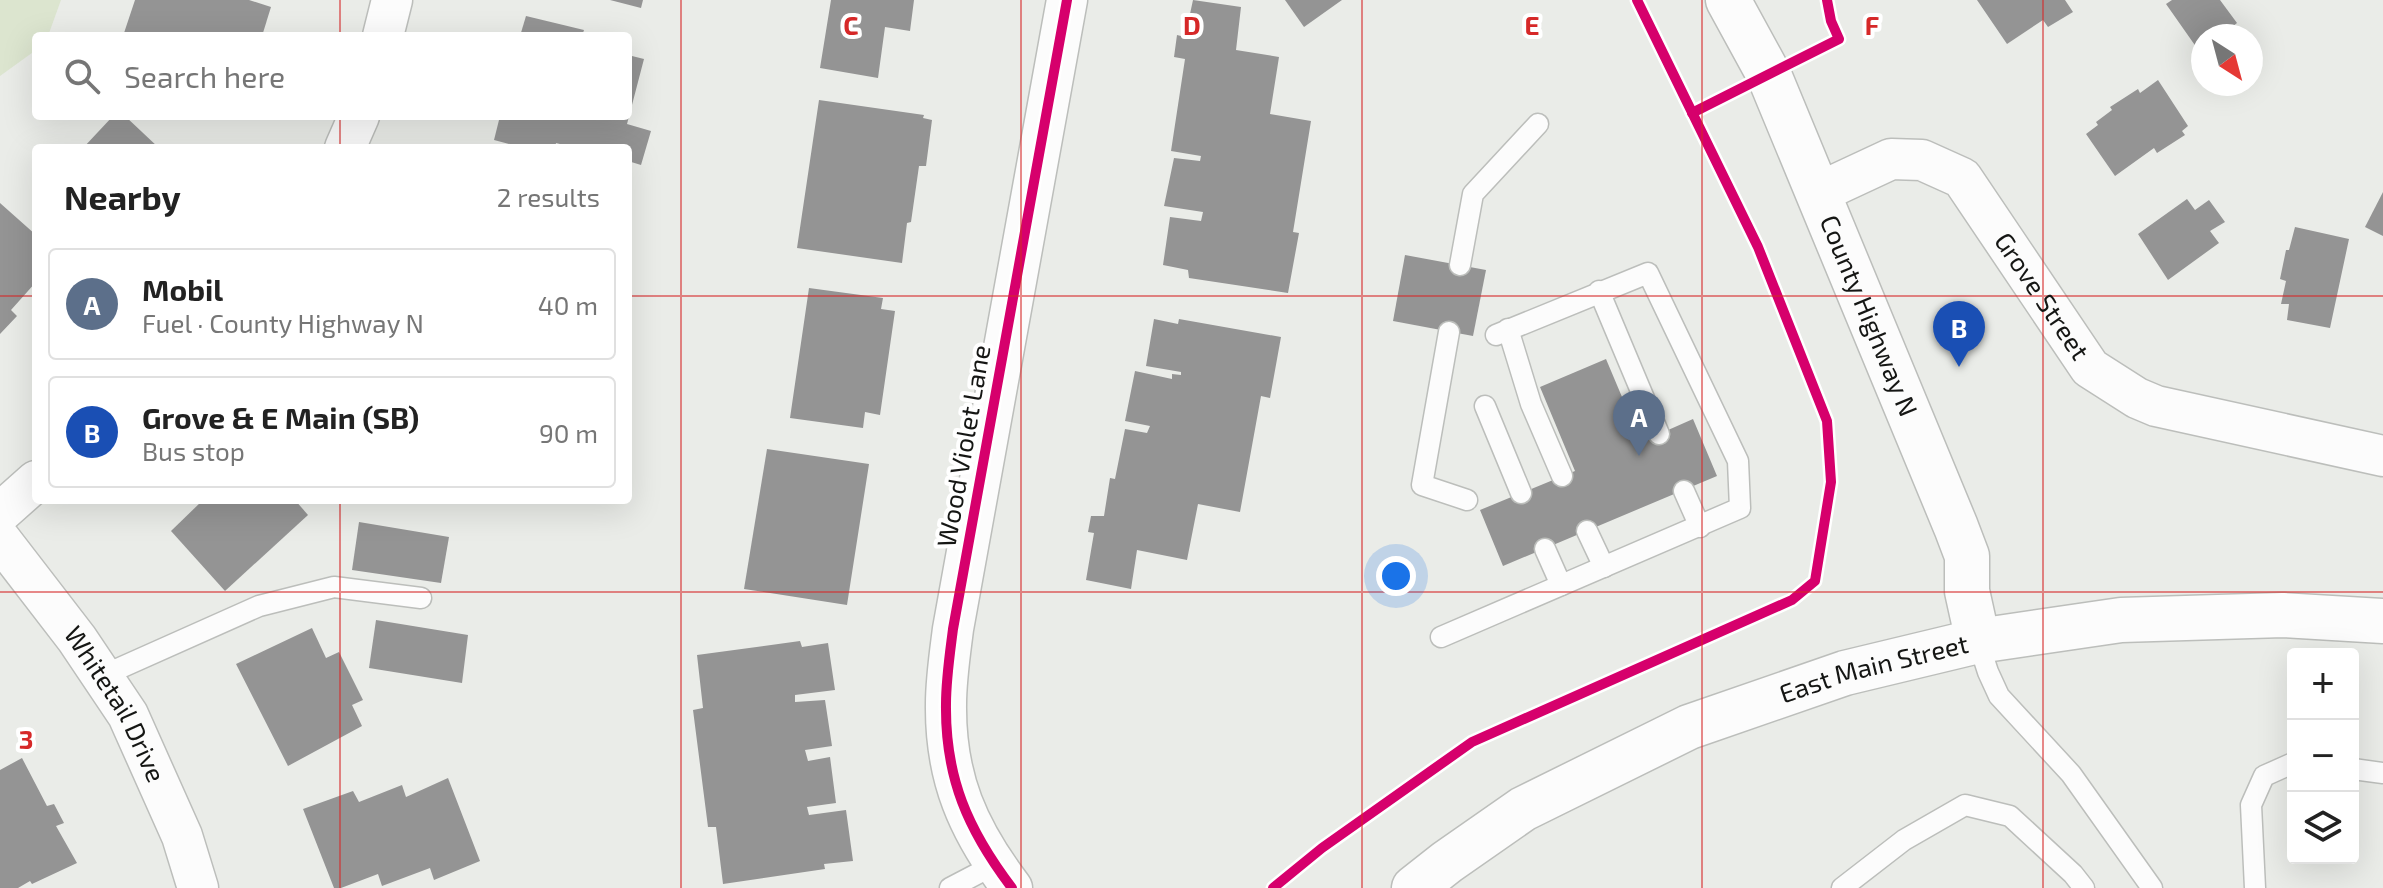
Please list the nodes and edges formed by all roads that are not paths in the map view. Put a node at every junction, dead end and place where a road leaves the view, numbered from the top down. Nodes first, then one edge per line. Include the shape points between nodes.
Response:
1 (392, 0) edge
2 (1067, 0) edge
3 (1728, 0) edge
4 (384, 32) edge
5 (357, 120) edge
6 (1538, 124) dead end
7 (347, 144) edge
8 (1818, 193) junction
9 (1460, 265) dead end
10 (1599, 291) junction
11 (1449, 332) dead end
12 (1485, 406) dead end
13 (1659, 434) dead end
14 (2383, 456) edge
15 (1562, 476) dead end
16 (32, 485) edge
17 (1684, 491) dead end
18 (1521, 493) dead end
19 (1467, 500) dead end
20 (0, 513) edge
21 (1700, 527) junction
22 (1587, 531) dead end
23 (0, 539) edge
24 (1545, 549) dead end
25 (1604, 567) junction
26 (1561, 585) junction
27 (421, 598) dead end
28 (2383, 621) edge
29 (1441, 637) dead end
30 (1978, 641) junction
31 (102, 676) junction
32 (2287, 766) edge
33 (2359, 770) edge
34 (2383, 773) edge
35 (1003, 877) edge
36 (198, 888) edge
37 (950, 888) edge
38 (1414, 888) edge
39 (1842, 888) edge
40 (2084, 888) edge
41 (2152, 888) edge
42 (2255, 888) edge

1 - 4 street
2 - 35 street, Wood Violet Lane via 953,629 946,705 962,807
3 - 8 main road, County Highway N via 1769,75
5 - 7 street
6 - 9 lane via 1473,194
8 - 14 street, Grove Street via 1891,159 1922,160 1962,178 2090,368 2156,406
8 - 30 main road, County Highway N via 1967,556 1967,591
10 - 13 lane
10 - 15 lane via 1502,332
10 - 21 lane via 1648,273 1738,461 1740,508
11 - 19 lane via 1422,485
12 - 18 lane
16 - 20 street
17 - 21 lane
21 - 25 lane
22 - 25 lane
23 - 31 street, Whitetail Drive
24 - 26 lane
25 - 26 lane
26 - 29 lane
27 - 31 lane via 334,587 259,606
28 - 30 main road, East Main Street via 2283,615 2121,620
30 - 38 main road, East Main Street via 1845,673 1689,727 1523,809
30 - 41 lane via 1999,696 2071,774
31 - 36 street, Whitetail Drive via 128,715 182,836
32 - 42 lane via 2264,776 2251,805
33 - 34 lane
35 - 37 lane
39 - 40 lane via 1904,840 1965,805 2010,816

